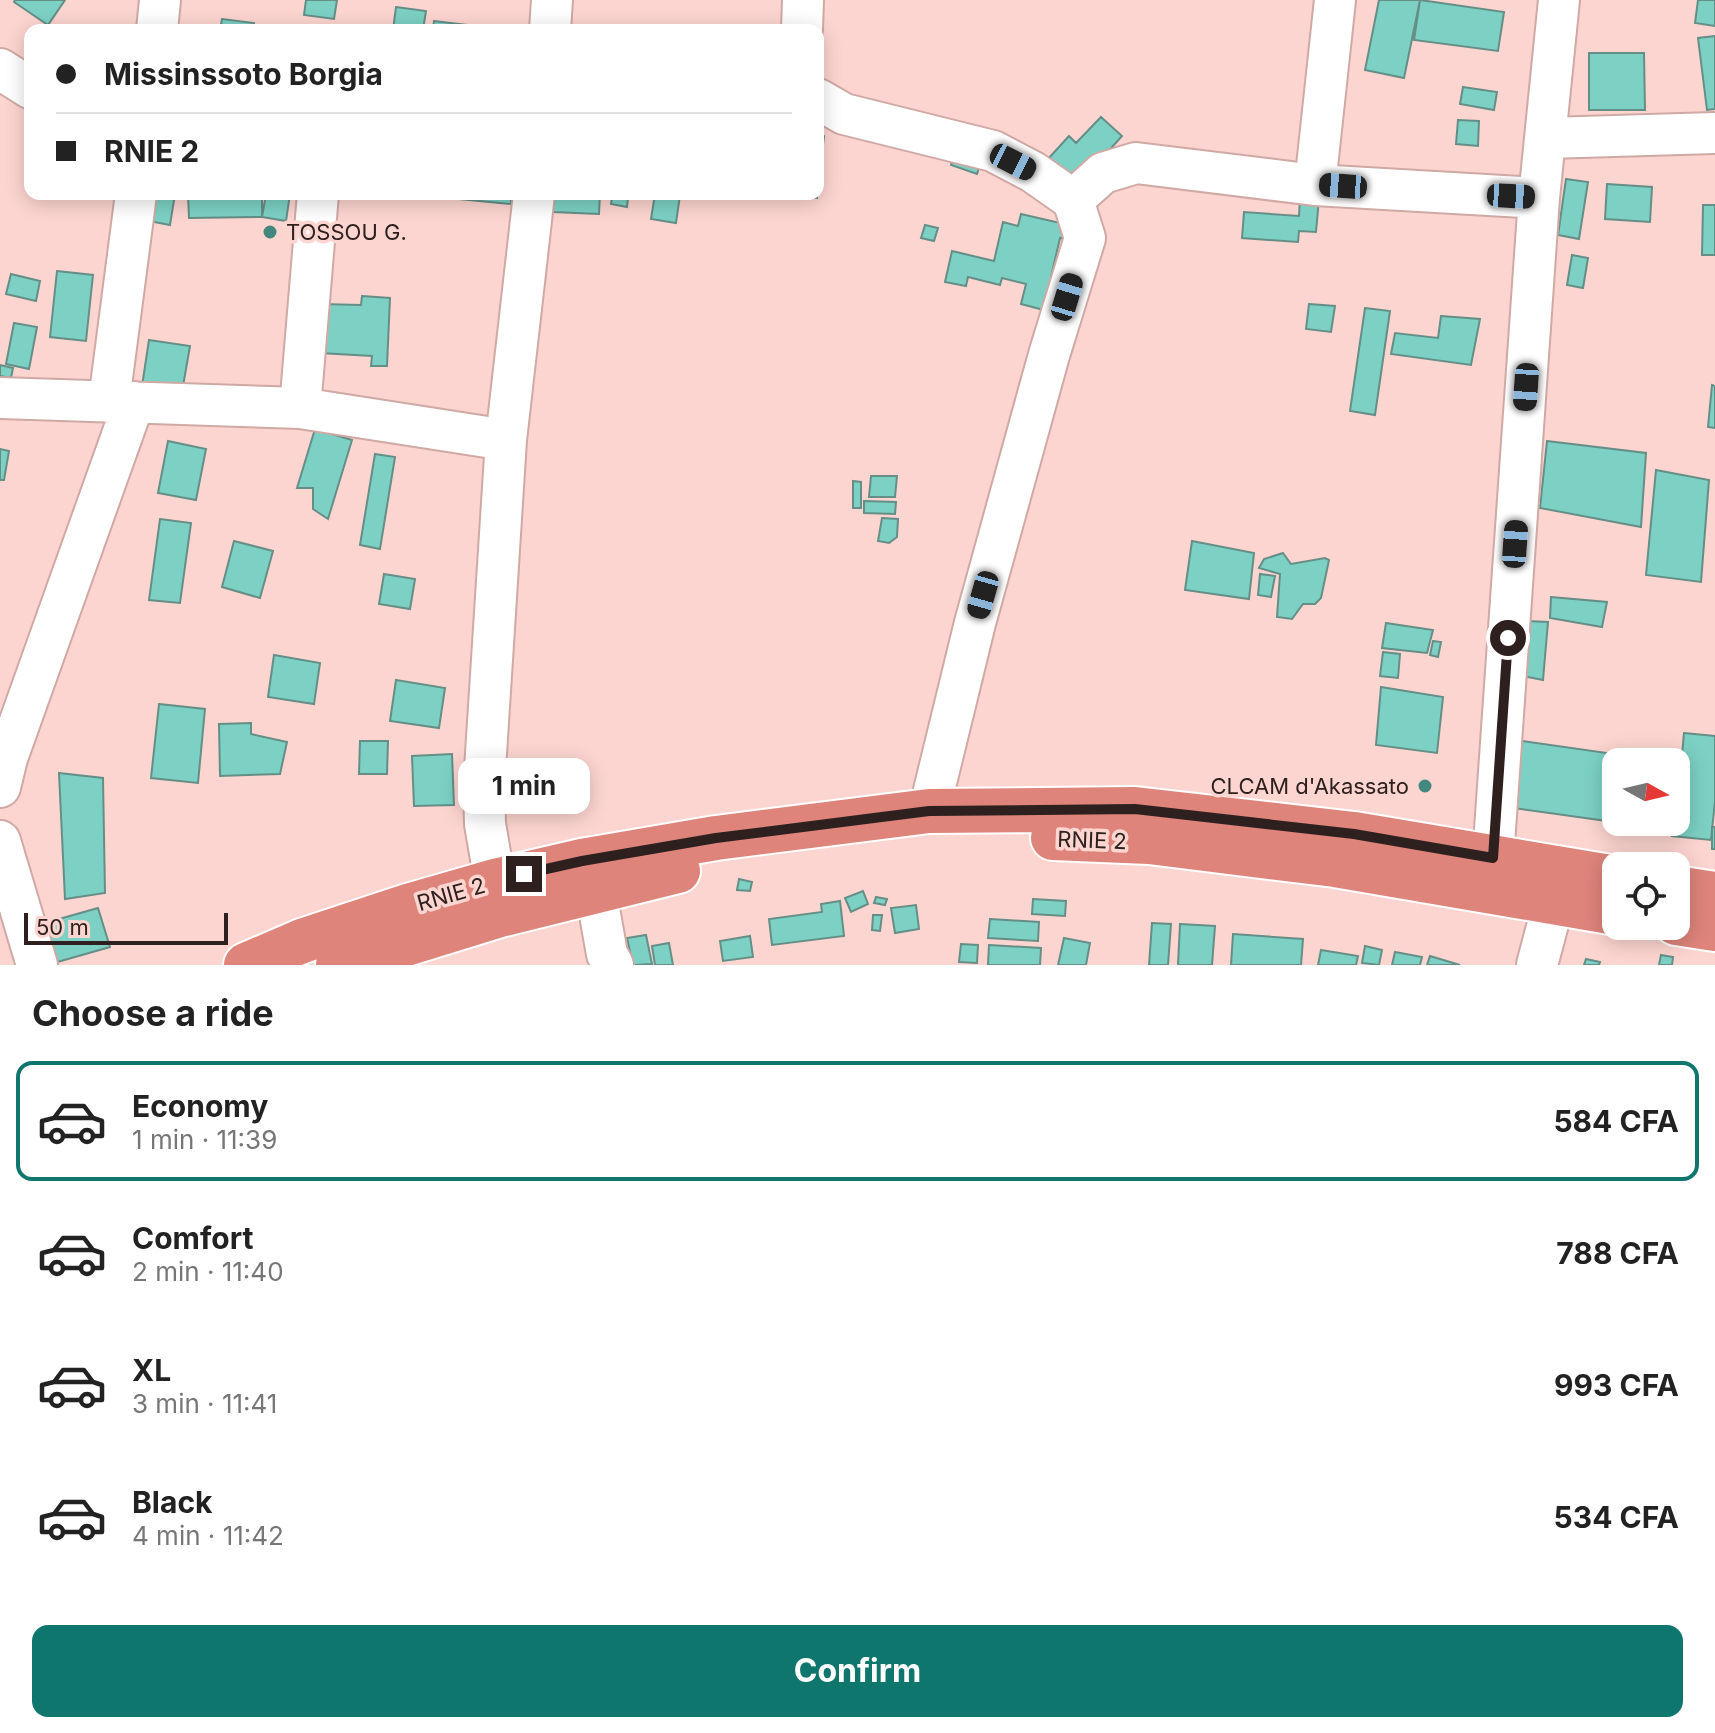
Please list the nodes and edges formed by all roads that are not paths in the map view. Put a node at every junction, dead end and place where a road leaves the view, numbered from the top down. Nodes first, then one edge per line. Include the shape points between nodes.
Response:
1 (160, 0) edge
2 (552, 0) edge
3 (803, 0) edge
4 (1335, 0) edge
5 (1559, 0) edge
6 (158, 24) edge
7 (550, 24) edge
8 (802, 24) edge
9 (0, 69) edge
10 (24, 84) edge
11 (824, 102) edge
12 (1715, 133) edge
13 (1547, 138) junction
14 (1315, 185) junction
15 (1539, 198) junction
16 (136, 200) edge
17 (317, 200) edge
18 (533, 200) edge
19 (1073, 200) junction
20 (0, 398) edge
21 (122, 401) junction
22 (300, 408) junction
23 (506, 440) junction
24 (0, 787) edge
25 (929, 811) junction
26 (0, 841) edge
27 (1493, 858) junction
28 (1602, 876) edge
29 (1690, 890) edge
30 (596, 892) junction
31 (1715, 894) edge
32 (498, 898) junction
33 (1554, 901) junction
34 (1602, 910) edge
35 (1690, 925) edge
36 (1715, 929) edge
37 (37, 965) edge
38 (246, 965) edge
39 (338, 965) edge
40 (613, 965) edge
41 (1537, 965) edge

1 - 6 street
2 - 7 street
3 - 8 street
4 - 14 street
5 - 13 street
9 - 10 street
11 - 19 street via 844,114 993,151
12 - 13 street
13 - 15 street
14 - 15 street
14 - 19 street via 1136,163 1103,173
15 - 27 street
16 - 21 street
17 - 22 street
18 - 23 street
19 - 25 street via 1085,238 979,609
20 - 21 street
21 - 22 street
21 - 24 street
22 - 23 street
23 - 32 street via 484,785
25 - 27 highway, RNIE 2 / RNIE 2 via 1135,809 1354,834
25 - 32 highway, RNIE 2 / RNIE 2 via 582,861
26 - 37 street
27 - 28 highway, RNIE 2 / RNIE 2
29 - 31 highway
30 - 32 highway, RNIE 2 / RNIE 2
30 - 33 highway, RNIE 2 / RNIE 2 via 692,868 831,846 1038,837 1164,844 1335,865
30 - 40 street
32 - 38 highway, RNIE 2 / RNIE 2 via 302,941
32 - 39 highway, RNIE 2 / RNIE 2
33 - 34 highway, RNIE 2 / RNIE 2
33 - 41 street
35 - 36 highway

